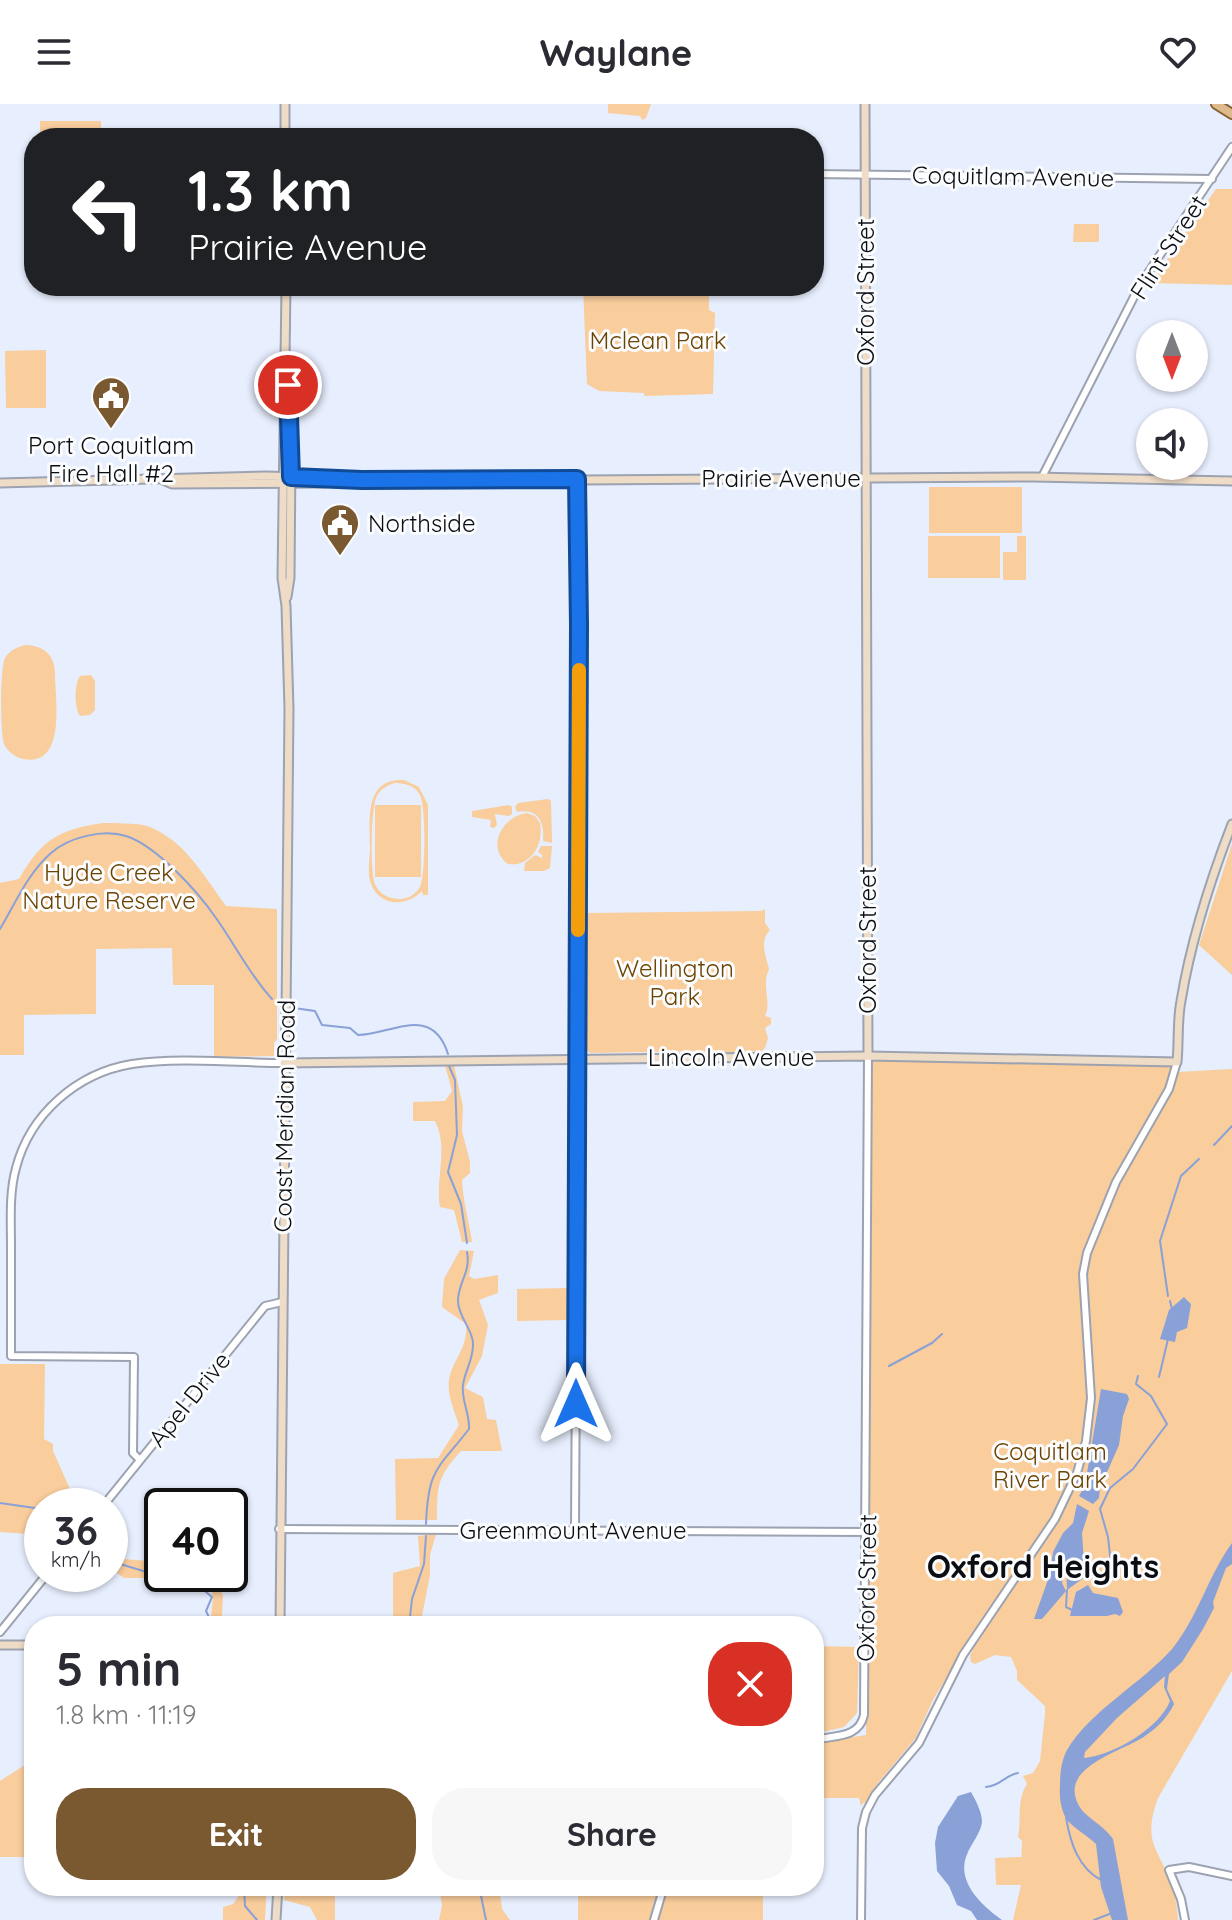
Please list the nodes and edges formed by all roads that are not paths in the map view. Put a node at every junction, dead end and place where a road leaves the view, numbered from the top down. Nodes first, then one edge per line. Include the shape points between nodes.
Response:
1 (285, 104) edge
2 (865, 104) edge
3 (1216, 104) edge
4 (1232, 114) edge
5 (285, 128) edge
6 (1232, 147) edge
7 (824, 174) edge
8 (866, 174) junction
9 (1212, 179) junction
10 (286, 296) edge
11 (286, 372) junction
12 (283, 461) junction
13 (266, 476) junction
14 (1042, 477) junction
15 (865, 478) junction
16 (287, 479) junction
17 (577, 479) junction
18 (163, 480) junction
19 (1232, 481) edge
20 (0, 483) edge
21 (1232, 824) edge
22 (868, 1056) junction
23 (578, 1058) junction
24 (1177, 1062) junction
25 (284, 1063) junction
26 (282, 1302) junction
27 (139, 1459) junction
28 (117, 1488) edge
29 (279, 1529) junction
30 (575, 1530) junction
31 (867, 1532) junction
32 (32, 1592) edge
33 (280, 1616) edge
34 (0, 1632) edge
35 (0, 1645) edge
36 (24, 1645) edge
37 (824, 1738) edge
38 (1232, 1876) edge
39 (277, 1896) edge
40 (661, 1896) edge
41 (276, 1920) edge
42 (654, 1920) edge
43 (861, 1920) edge
44 (1185, 1920) edge

1 - 5 main road
2 - 8 main road, Oxford Street
3 - 4 main road
6 - 9 street, Flint Street
7 - 8 street, Coquitlam Avenue
8 - 9 street, Coquitlam Avenue
8 - 15 main road, Oxford Street
9 - 14 street, Flint Street via 1140,285
10 - 11 main road, Coast Meridian Road
11 - 12 main road, Coast Meridian Road
11 - 16 main road, Coast Meridian Road
12 - 13 main road
12 - 16 main road, Coast Meridian Road
13 - 16 main road, Prairie Avenue
13 - 18 main road, Prairie Avenue
14 - 15 main road, Prairie Avenue
14 - 19 main road, Prairie Avenue
15 - 17 main road, Prairie Avenue
15 - 22 main road, Oxford Street
16 - 17 main road, Prairie Avenue
16 - 18 main road, Prairie Avenue via 172,484
16 - 25 main road, Coast Meridian Road via 282,578 289,711
17 - 23 street
18 - 20 main road, Prairie Avenue
21 - 24 main road via 1184,987
22 - 23 main road, Lincoln Avenue
22 - 24 main road, Lincoln Avenue
22 - 31 street, Oxford Street
23 - 25 main road, Lincoln Avenue
23 - 30 street
24 - 43 street via 1169,1089 1106,1203 1087,1253 1083,1274 1091,1398 1077,1473 1055,1519 963,1655 919,1743 866,1812
25 - 26 main road, Coast Meridian Road
25 - 27 street via 125,1066 83,1081 48,1109 26,1141 12,1185 11,1356 134,1357 133,1453
26 - 27 street, Apel Drive via 265,1306
26 - 29 main road, Coast Meridian Road
27 - 28 street, Apel Drive
29 - 30 street, Greenmount Avenue
29 - 33 main road, Coast Meridian Road
30 - 31 street, Greenmount Avenue
31 - 37 street, Oxford Street via 863,1720 850,1733
32 - 34 street
35 - 36 main road
38 - 44 street via 1189,1867 1169,1870
39 - 41 main road
40 - 42 street

